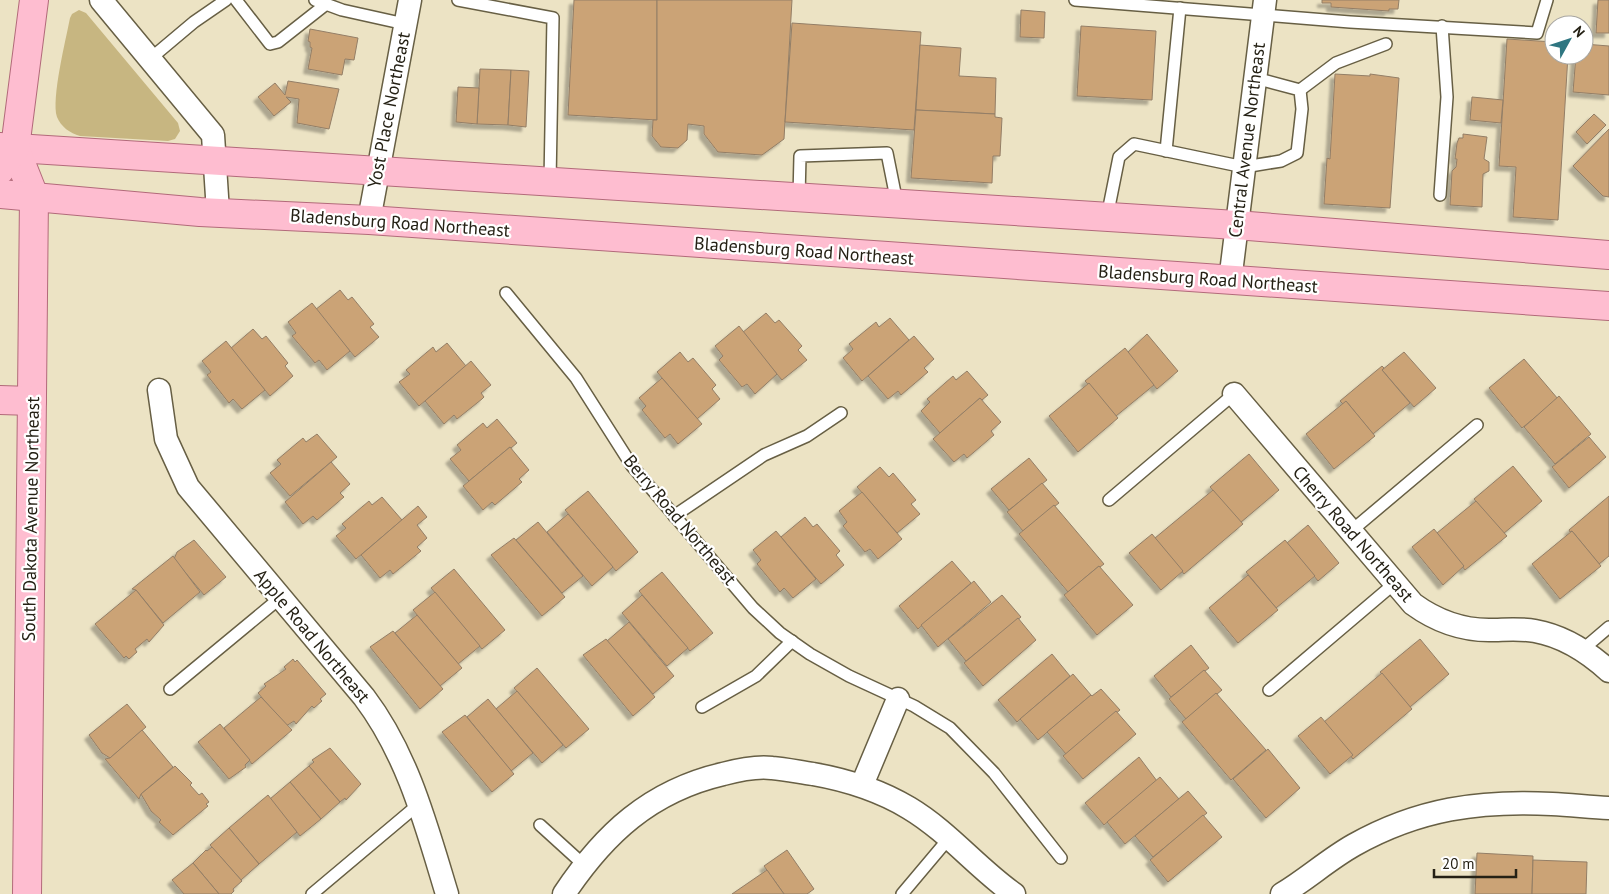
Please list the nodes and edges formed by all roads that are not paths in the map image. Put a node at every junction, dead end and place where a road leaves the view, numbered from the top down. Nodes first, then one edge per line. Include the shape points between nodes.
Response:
1 (34, 0) edge
2 (101, 0) edge
3 (226, 0) edge
4 (236, 0) edge
5 (410, 0) edge
6 (458, 0) edge
7 (1075, 0) edge
8 (1548, 0) edge
9 (320, 2) edge
10 (1264, 7) edge
11 (1180, 8) junction
12 (405, 24) junction
13 (1442, 26) junction
14 (1386, 44) dead end
15 (150, 59) junction
16 (1255, 78) junction
17 (1300, 90) junction
18 (8, 147) edge
19 (1166, 151) junction
20 (215, 160) junction
21 (1244, 167) junction
22 (0, 170) edge
23 (378, 170) junction
24 (550, 181) junction
25 (0, 194) edge
26 (1440, 195) dead end
27 (34, 196) junction
28 (799, 197) junction
29 (896, 203) junction
30 (218, 212) junction
31 (1107, 217) junction
32 (369, 220) junction
33 (1236, 225) junction
34 (1609, 256) edge
35 (1230, 281) junction
36 (506, 293) dead end
37 (1609, 306) edge
38 (158, 390) dead end
39 (1234, 394) joint
40 (0, 400) edge
41 (32, 401) junction
42 (841, 413) dead end
43 (1477, 425) dead end
44 (1109, 500) dead end
45 (674, 516) junction
46 (1350, 532) junction
47 (1395, 584) junction
48 (280, 598) junction
49 (1609, 626) edge
50 (792, 641) junction
51 (1582, 650) junction
52 (1609, 670) edge
53 (170, 689) dead end
54 (1269, 690) dead end
55 (898, 699) junction
56 (702, 707) dead end
57 (862, 785) junction
58 (418, 804) junction
59 (1609, 808) edge
60 (540, 825) dead end
61 (950, 837) junction
62 (1061, 858) dead end
63 (584, 865) junction
64 (28, 894) edge
65 (312, 894) edge
66 (447, 894) edge
67 (564, 894) edge
68 (902, 894) edge
69 (1014, 894) edge
70 (1284, 894) edge

1 - 18 main road, South Dakota Avenue Northeast
2 - 15 street
3 - 15 lane
4 - 9 lane via 270,44 278,42
5 - 12 street, Yost Place Northeast
6 - 24 lane via 553,18
7 - 11 lane
8 - 13 lane via 1538,33
9 - 12 lane
10 - 11 lane
10 - 13 lane via 1350,22
10 - 16 street, Central Avenue Northeast
11 - 19 lane
12 - 23 street, Yost Place Northeast
13 - 26 lane via 1447,97
14 - 17 lane via 1336,63
15 - 20 street via 213,135
16 - 17 lane
16 - 21 street, Central Avenue Northeast
17 - 21 lane via 1302,109 1297,153 1281,161
18 - 20 main road
18 - 22 main road, South Dakota Avenue Northeast
18 - 27 main road, South Dakota Avenue Northeast
19 - 21 lane
19 - 31 lane via 1134,144 1119,157
20 - 23 main road
20 - 30 street
21 - 33 street, Central Avenue Northeast
23 - 24 main road
23 - 32 street, Yost Place Northeast
24 - 28 main road
25 - 27 main road, Bladensburg Road Northeast
27 - 30 main road, Bladensburg Road Northeast
27 - 41 main road, South Dakota Avenue Northeast
28 - 29 main road
28 - 29 lane via 800,156 887,153
29 - 31 main road
30 - 32 main road, Bladensburg Road Northeast
31 - 33 main road
32 - 35 main road, Bladensburg Road Northeast
33 - 34 main road
33 - 35 street, Central Avenue Northeast
35 - 37 main road, Bladensburg Road Northeast
36 - 45 lane, Berry Road Northeast via 567,366 632,466
38 - 48 street, Apple Road Northeast via 166,438 188,487
39 - 44 lane
39 - 46 street, Cherry Road Northeast
40 - 41 main road
41 - 64 main road, South Dakota Avenue Northeast
42 - 45 lane via 807,436 764,455
43 - 46 lane
45 - 50 lane, Berry Road Northeast via 753,608
46 - 47 street, Cherry Road Northeast
47 - 51 street, Cherry Road Northeast via 1413,604 1444,621 1478,630 1534,631 1558,637
47 - 54 lane
48 - 53 lane
48 - 58 street, Apple Road Northeast via 378,715 400,755
49 - 51 lane
50 - 55 lane, Berry Road Northeast via 849,676
50 - 56 lane via 756,676
51 - 52 street, Cherry Road Northeast
55 - 57 street
55 - 62 lane, Berry Road Northeast via 937,719 962,738 994,772
57 - 61 street via 909,808
57 - 63 street via 770,767 738,770 699,780 633,815
58 - 65 lane
58 - 66 street, Apple Road Northeast
59 - 70 street via 1516,803 1467,805 1433,813 1384,830 1353,846
60 - 63 lane
61 - 68 lane
61 - 69 street
63 - 67 street

